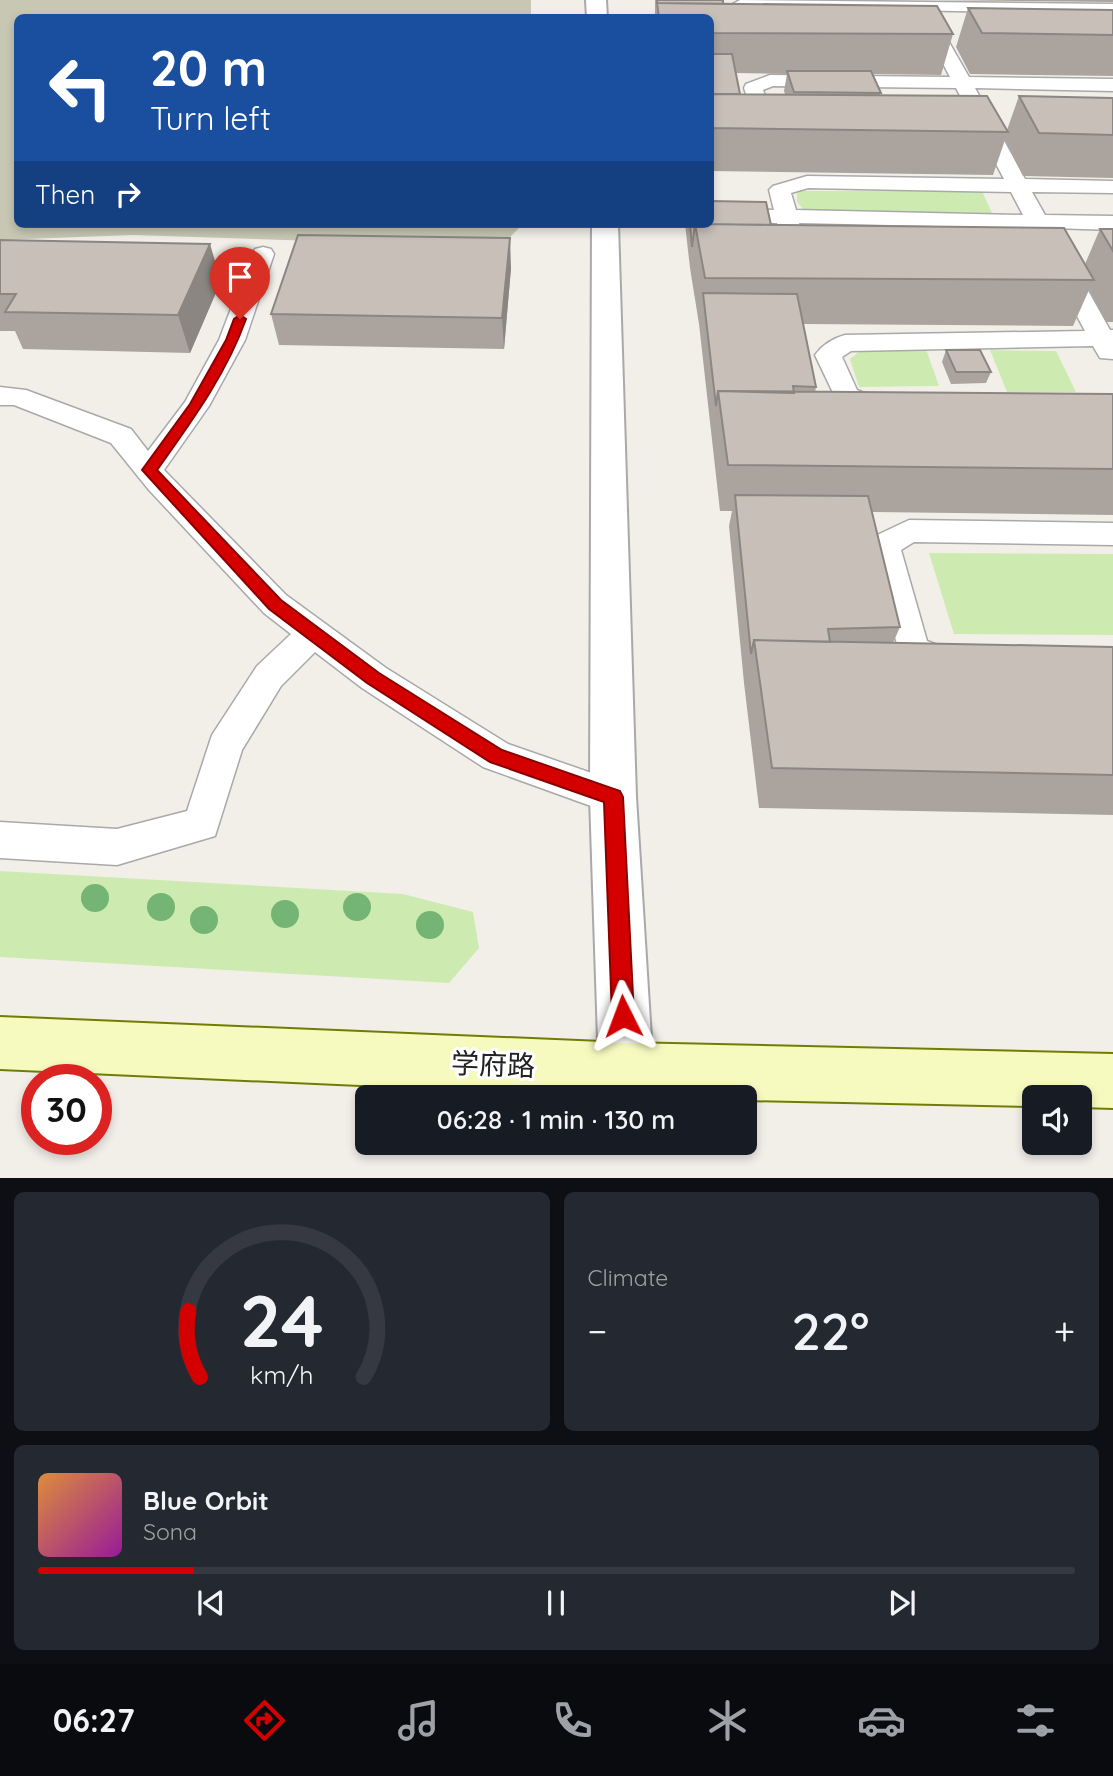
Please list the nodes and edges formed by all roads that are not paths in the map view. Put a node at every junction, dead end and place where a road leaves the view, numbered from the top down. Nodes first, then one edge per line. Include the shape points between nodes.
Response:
1 (918, 2) edge
2 (1113, 9) edge
3 (763, 35) edge
4 (915, 38) edge
5 (938, 38) junction
6 (965, 38) dead end
7 (962, 83) junction
8 (1113, 85) edge
9 (798, 127) edge
10 (959, 128) edge
11 (986, 128) junction
12 (1012, 129) dead end
13 (1018, 186) junction
14 (1113, 187) edge
15 (714, 215) edge
16 (785, 217) junction
17 (1037, 221) junction
18 (1113, 223) edge
19 (605, 228) edge
20 (263, 254) dead end
21 (831, 262) edge
22 (1033, 263) edge
23 (1060, 263) junction
24 (1087, 263) edge
25 (1109, 345) edge
26 (0, 396) edge
27 (901, 413) edge
28 (149, 470) junction
29 (1113, 534) edge
30 (313, 633) junction
31 (977, 665) edge
32 (613, 797) junction
33 (0, 839) edge
34 (0, 1043) edge
35 (626, 1070) junction
36 (1113, 1081) edge

1 - 2 lane
1 - 3 lane via 751,2 737,6 739,30
1 - 5 lane
4 - 5 lane
5 - 6 lane
5 - 7 lane
7 - 8 lane
7 - 9 lane via 770,80 753,88 764,119
7 - 11 lane
10 - 11 lane
11 - 12 lane
11 - 13 lane
13 - 14 lane
13 - 16 lane via 807,182 780,190
13 - 17 lane
15 - 16 lane
16 - 17 lane
16 - 21 lane via 795,254 804,262
17 - 18 lane
17 - 23 lane
19 - 32 street
20 - 28 lane via 232,340 196,406
22 - 23 lane
23 - 24 lane
23 - 25 lane
25 - 27 lane via 845,343 828,355 846,395 888,413
26 - 28 lane via 17,396 121,436
28 - 30 lane via 275,604
29 - 31 lane via 909,531 884,545 913,649 949,664
30 - 32 lane via 373,678 496,756
30 - 33 lane via 269,676 225,746 202,824 117,847
32 - 35 street
34 - 35 street, 学府路
35 - 36 street, 学府路

